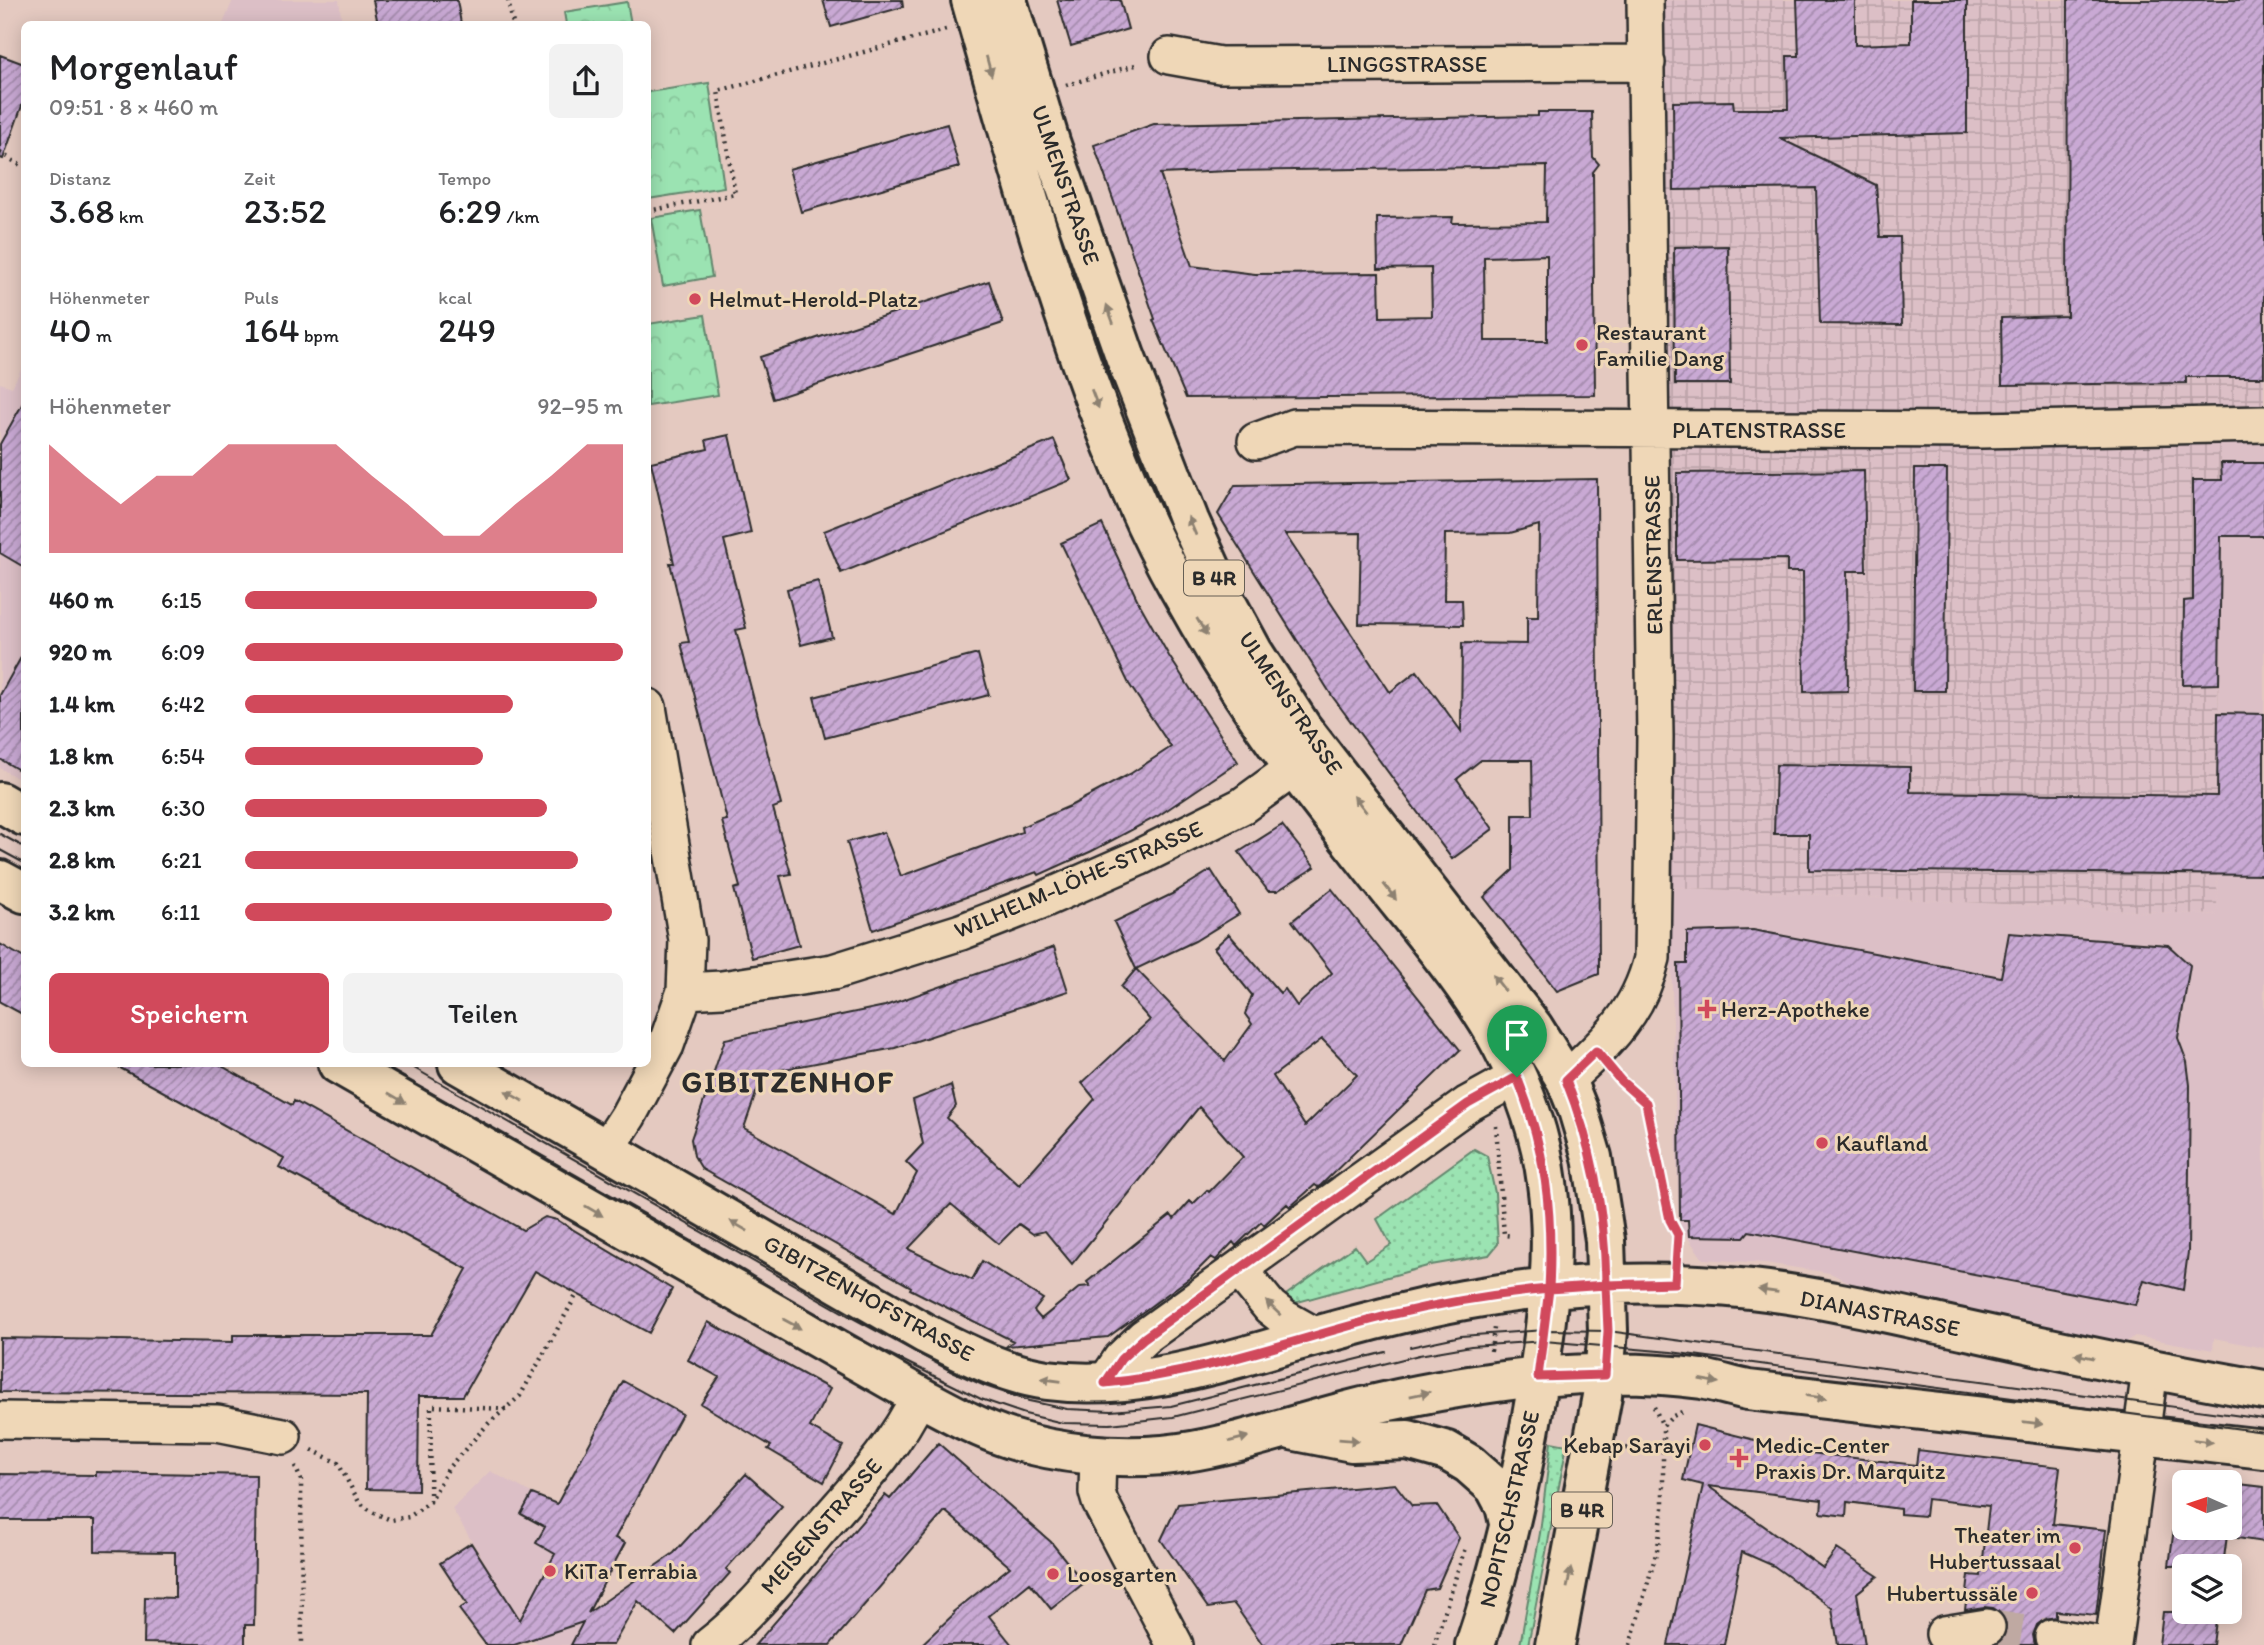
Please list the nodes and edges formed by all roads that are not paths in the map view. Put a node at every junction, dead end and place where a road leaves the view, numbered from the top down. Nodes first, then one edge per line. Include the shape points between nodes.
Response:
1 (1645, 0) edge
2 (985, 7) edge
3 (1168, 56) road end
4 (1647, 63) junction
5 (2264, 424) edge
6 (1652, 429) junction
7 (1256, 441) dead end
8 (651, 725) edge
9 (1294, 768) junction
10 (0, 803) edge
11 (21, 814) edge
12 (0, 880) edge
13 (21, 890) edge
14 (685, 991) junction
15 (343, 1067) edge
16 (463, 1067) edge
17 (1566, 1080) junction
18 (1500, 1095) junction
19 (606, 1150) junction
20 (1239, 1269) junction
21 (1606, 1285) junction
22 (1549, 1289) junction
23 (1316, 1336) junction
24 (2150, 1370) junction
25 (1113, 1371) junction
26 (1605, 1375) junction
27 (1538, 1377) junction
28 (2264, 1390) edge
29 (919, 1396) junction
30 (0, 1420) edge
31 (1282, 1428) junction
32 (283, 1436) road end
33 (2142, 1436) junction
34 (2264, 1449) edge
35 (1098, 1455) junction
36 (1509, 1523) junction
37 (1987, 1627) tunnel mouth
38 (1944, 1634) dead end
39 (2053, 1637) tunnel mouth
40 (710, 1645) edge
41 (1175, 1645) edge
42 (1475, 1645) edge
43 (1555, 1645) edge
44 (2106, 1645) edge
45 (2113, 1645) edge

1 - 4 street, ERLENSTRASSE
2 -> 9 main road, ULMENSTRASSE / B 4R via 1053,281 1123,473 1178,586
17 -> 2 main road, ULMENSTRASSE / B 4R via 1533,1027 1302,728 1227,604 1125,356 1057,87
3 - 4 street, LINGGSTRASSE via 1220,65
4 - 6 street, ERLENSTRASSE
5 - 6 street, PLATENSTRASSE via 1981,430
6 - 7 street, PLATENSTRASSE via 1294,427
6 - 17 street, ERLENSTRASSE via 1652,958 1629,1016
8 - 14 street via 687,940
9 - 14 street, WILHELM-LÖHE-STRASSE via 1242,806 1138,858 961,932 833,972
9 -> 18 main road, ULMENSTRASSE / B 4R via 1494,1032
10 - 11 main road
12 - 13 main road
14 - 19 street via 666,1045
15 -> 29 main road
19 -> 16 main road, GIBITZENHOFSTRASSE
17 - 21 main road, ULMENSTRASSE / B 4R via 1594,1166 1604,1226
18 - 20 street
18 - 22 main road, ULMENSTRASSE / B 4R via 1534,1126 1547,1181
25 -> 19 main road, GIBITZENHOFSTRASSE via 1045,1380 969,1355
23 -> 20 street via 1270,1307
20 - 25 street via 1144,1338
21 - 22 main road, GIBITZENHOFSTRASSE
24 -> 21 main road, DIANASTRASSE via 1835,1302 1752,1289 1675,1283
21 - 26 main road, B 4R
22 - 23 main road, GIBITZENHOFSTRASSE via 1435,1306
22 - 27 main road, NOPITSCHSTRASSE / B 4R
23 - 25 main road, GIBITZENHOFSTRASSE via 1182,1372
24 - 28 main road, DIANASTRASSE
24 - 33 street
26 - 27 main road
26 -> 33 main road via 1702,1379 1748,1390
43 -> 26 main road, B 4R
31 -> 27 main road via 1422,1394
27 - 36 main road, NOPITSCHSTRASSE / B 4R
29 - 35 main road via 1011,1439
29 - 40 street, MEISENSTRASSE via 894,1443 778,1578
30 - 32 street via 217,1423
35 -> 31 main road via 1173,1454
31 -> 36 main road via 1352,1442 1408,1440 1447,1451 1494,1487
33 -> 34 main road
33 - 45 street
35 - 41 street via 1100,1502
36 - 42 main road, NOPITSCHSTRASSE / B 4R
37 - 38 street
39 - 44 street

